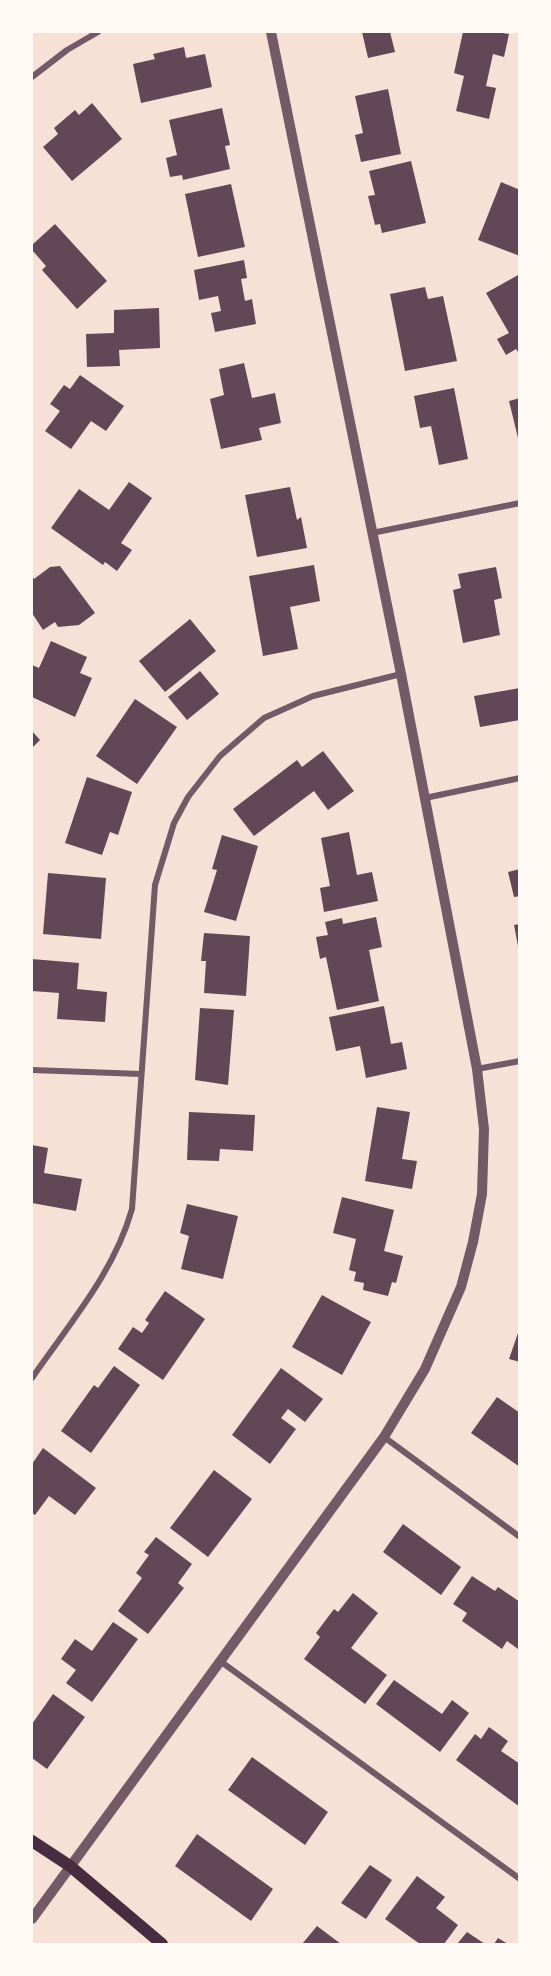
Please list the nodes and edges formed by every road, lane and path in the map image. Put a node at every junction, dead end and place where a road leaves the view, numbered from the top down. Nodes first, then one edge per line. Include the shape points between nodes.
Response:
1 (98, 32) edge
2 (271, 32) edge
3 (32, 77) edge
4 (519, 502) edge
5 (372, 532) junction
6 (401, 674) junction
7 (519, 778) edge
8 (425, 798) junction
9 (519, 1061) edge
10 (477, 1069) junction
11 (32, 1070) edge
12 (141, 1074) junction
13 (32, 1378) edge
14 (384, 1437) junction
15 (519, 1537) edge
16 (220, 1661) junction
17 (32, 1841) edge
18 (70, 1866) junction
19 (519, 1879) edge
20 (32, 1919) edge
21 (162, 1944) edge

1 - 3 street
2 - 5 street
4 - 5 street
5 - 6 street
6 - 8 street
6 - 12 street via 313,696 264,718 220,756 188,797 174,823 155,885
7 - 8 street
8 - 10 street
9 - 10 street
10 - 14 street via 484,1129 482,1194 473,1242 461,1287 438,1343
11 - 12 street
12 - 13 street via 135,1191 124,1238 108,1269
14 - 15 street
14 - 16 street
16 - 18 street
16 - 19 street
17 - 18 main road
18 - 20 street
18 - 21 main road

